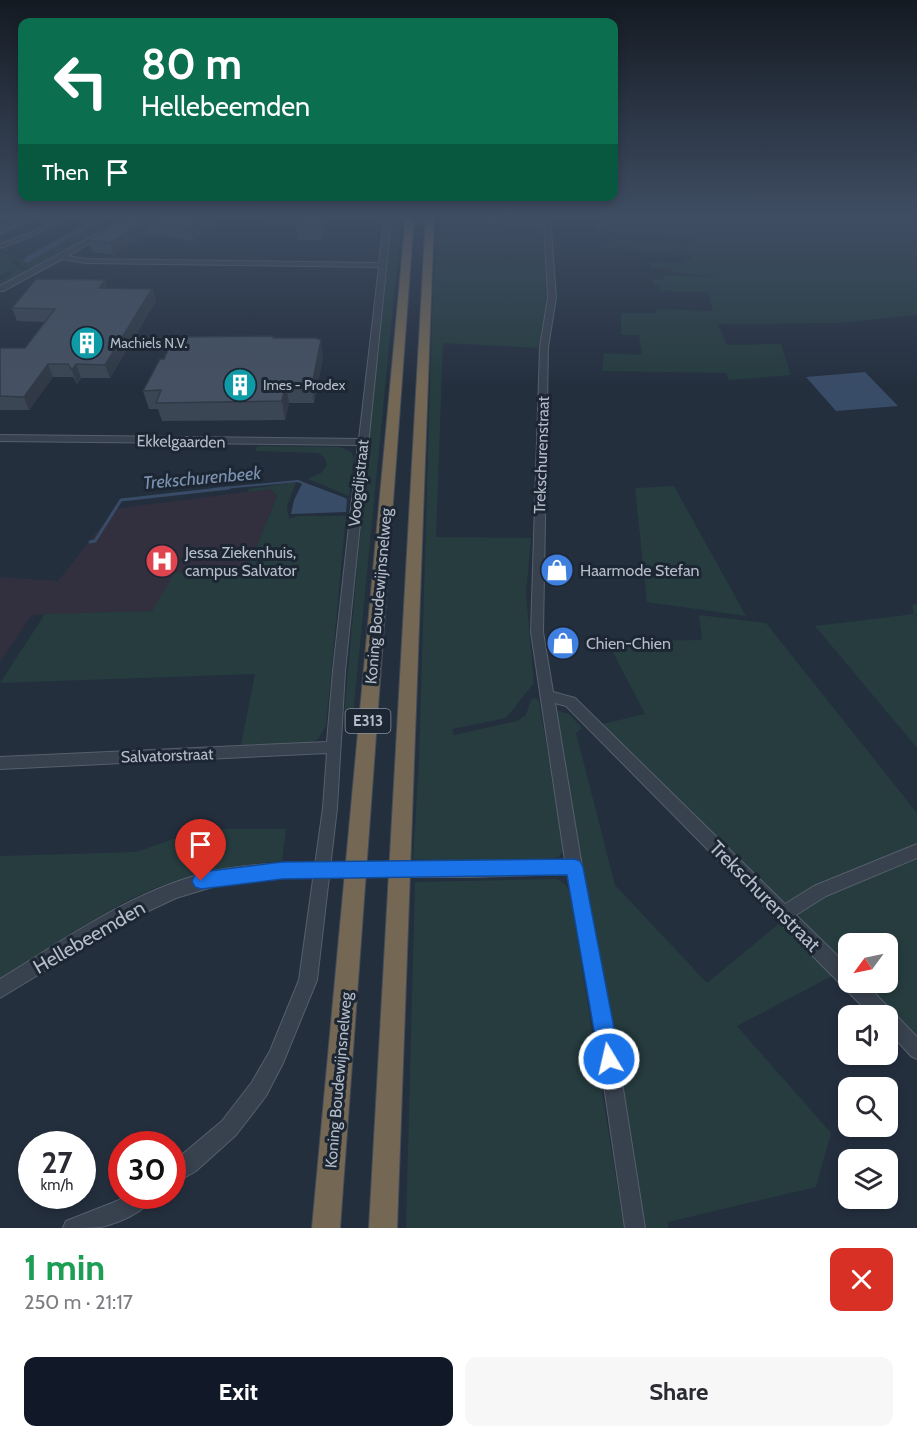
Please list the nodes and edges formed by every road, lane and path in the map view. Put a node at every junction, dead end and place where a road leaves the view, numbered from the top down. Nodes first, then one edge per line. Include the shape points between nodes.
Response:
1 (32, 272) edge
2 (381, 272) edge
3 (401, 272) edge
4 (433, 272) edge
5 (550, 272) edge
6 (0, 289) edge
7 (0, 438) edge
8 (362, 442) junction
9 (547, 696) junction
10 (334, 747) junction
11 (0, 763) edge
12 (917, 851) edge
13 (574, 867) junction
14 (783, 914) junction
15 (838, 969) edge
16 (0, 989) edge
17 (862, 993) edge
18 (875, 1005) edge
19 (898, 1029) edge
20 (917, 1050) edge
21 (186, 1166) edge
22 (123, 1209) edge
23 (73, 1228) edge
24 (326, 1228) edge
25 (383, 1228) edge
26 (635, 1228) edge

1 - 6 street
2 - 8 street, Voogdijstraat
3 - 24 highway, Koning Boudewijnsnelweg / E313
4 - 25 highway, Koning Boudewijnsnelweg / E313
5 - 9 street, Trekschurenstraat via 552,298 544,347 536,602
7 - 8 street, Ekkelgaarden
8 - 10 street, Voogdijstraat
9 - 13 street, Trekschurenstraat
9 - 14 street, Trekschurenstraat via 570,702
10 - 11 street, Salvatorstraat
10 - 21 street via 308,980 277,1057 259,1089 229,1128
12 - 14 street via 820,891
13 - 16 street, Hellebeemden, bridge via 282,870 212,879 177,889 124,915
13 - 26 street, Trekschurenstraat via 606,1038
14 - 15 street, Trekschurenstraat
17 - 18 street, Trekschurenstraat
19 - 20 street, Trekschurenstraat
22 - 23 street

